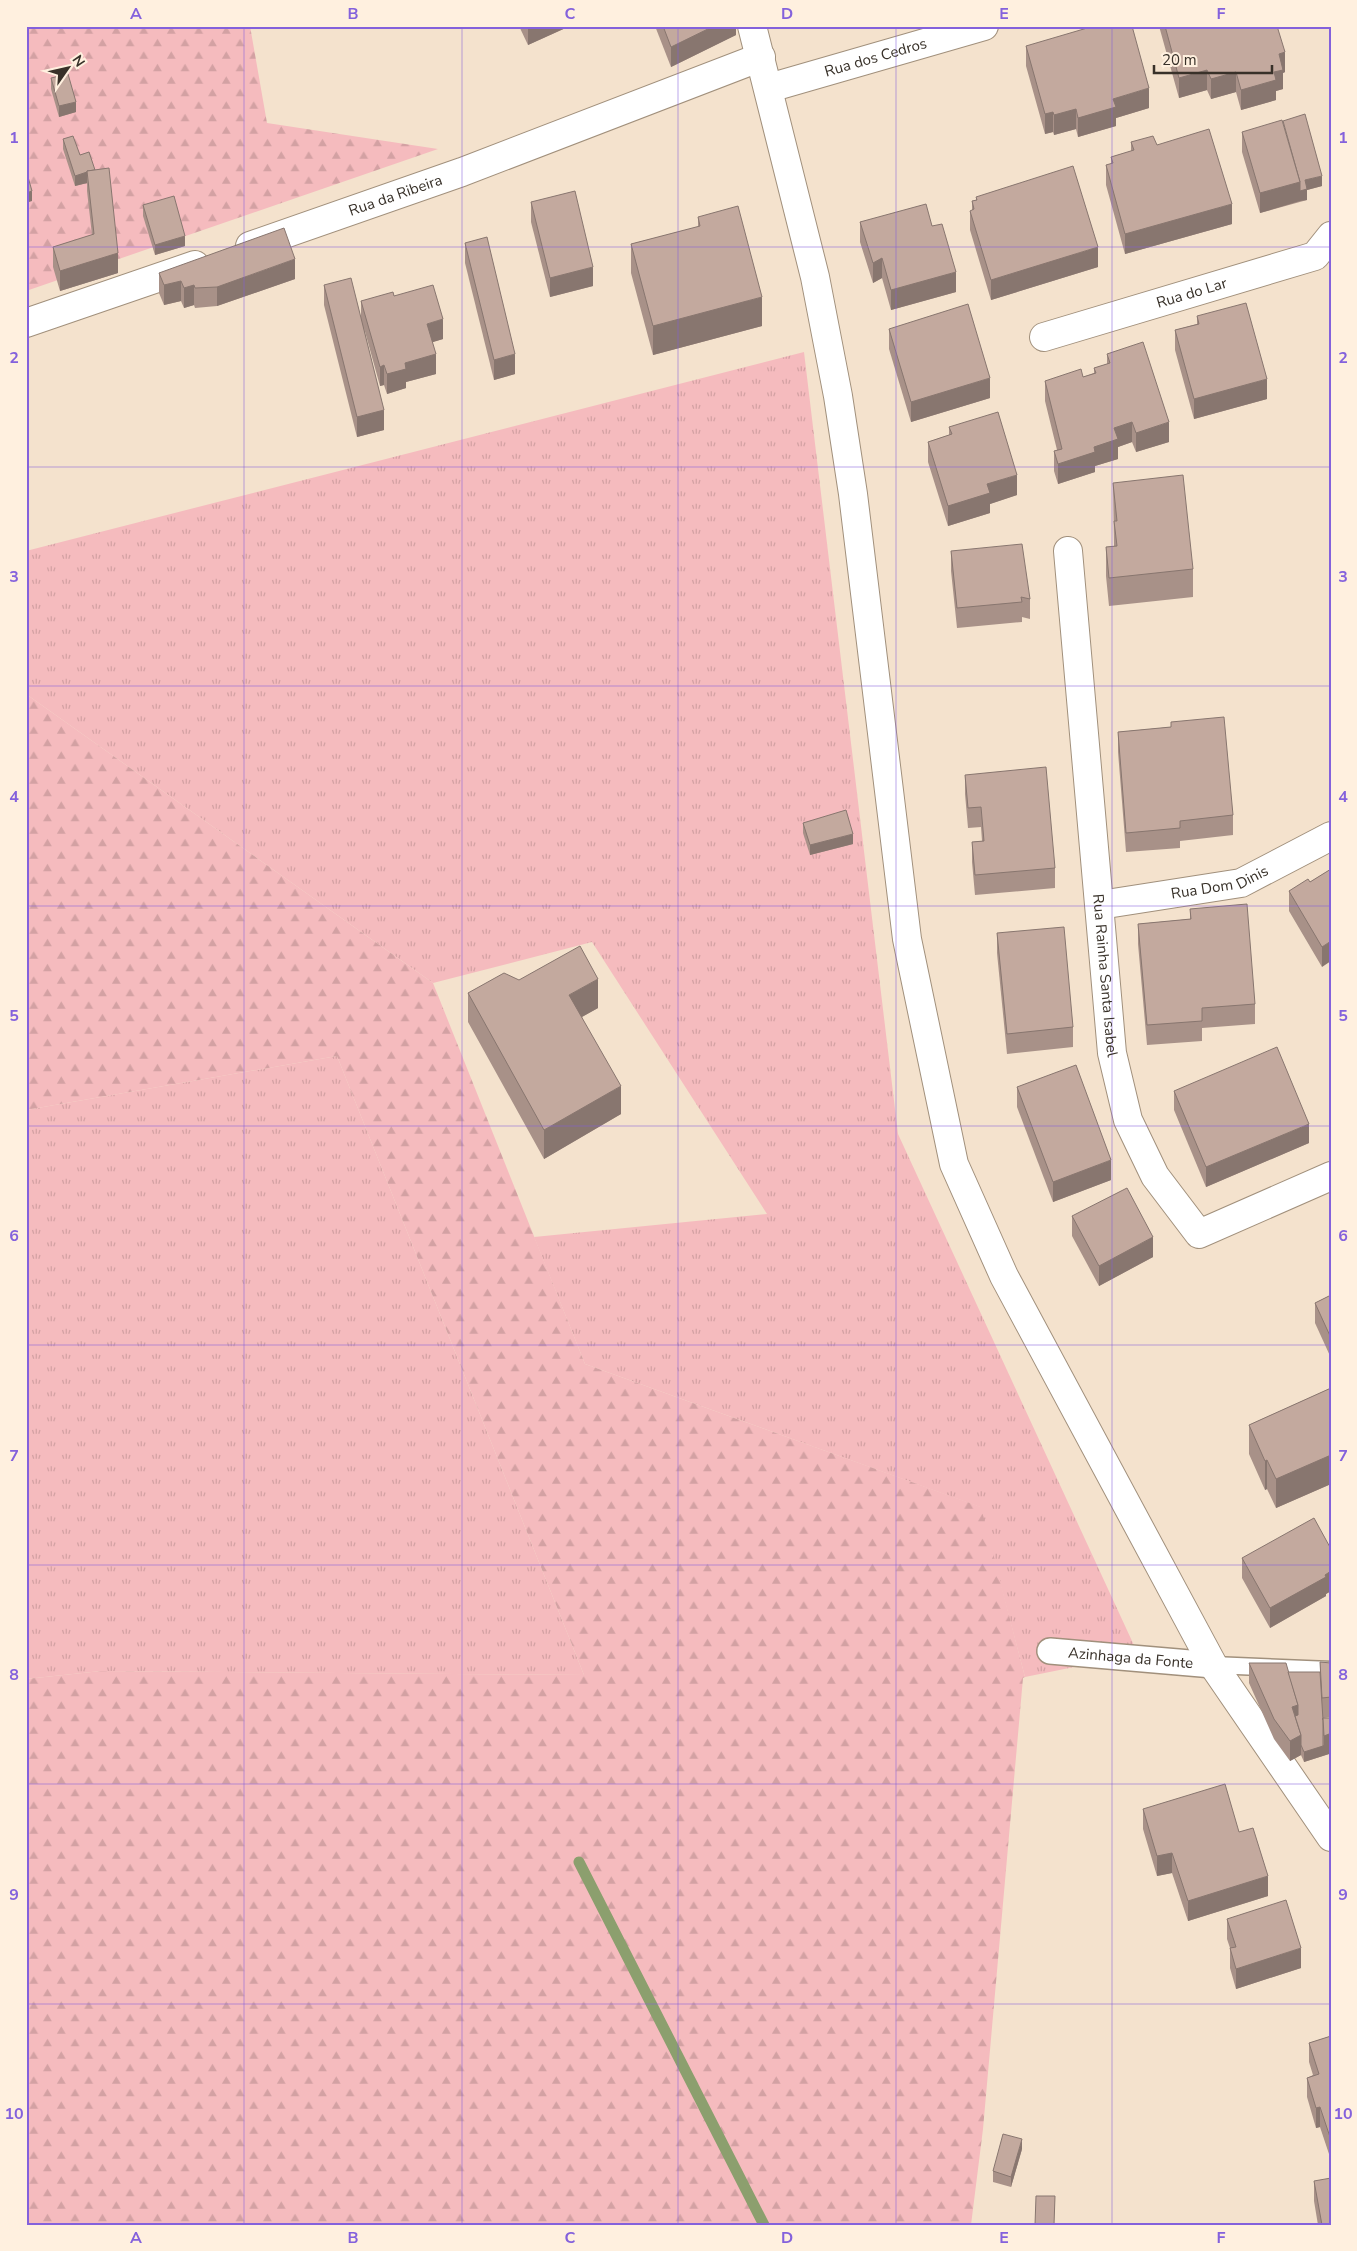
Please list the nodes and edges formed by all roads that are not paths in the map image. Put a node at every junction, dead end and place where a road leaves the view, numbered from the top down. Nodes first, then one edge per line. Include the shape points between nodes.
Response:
1 (752, 26) edge
2 (984, 26) edge
3 (761, 57) junction
4 (769, 88) junction
5 (1331, 236) edge
6 (26, 324) edge
7 (1044, 337) dead end
8 (1068, 551) dead end
9 (1331, 836) edge
10 (1100, 905) junction
11 (1331, 1176) edge
12 (1050, 1651) dead end
13 (1213, 1665) junction
14 (1331, 1670) edge
15 (1331, 1837) edge

1 - 3 street
2 - 4 street, Rua dos Cedros
3 - 4 street
3 - 6 street, Rua da Ribeira via 462,172
4 - 13 street via 815,278 838,396 853,494 907,939 954,1164 1004,1276
5 - 7 street, Rua do Lar via 1315,256
8 - 10 street, Rua Rainha Santa Isabel
9 - 10 street, Rua Dom Dinis via 1242,883
10 - 11 street, Rua Rainha Santa Isabel via 1112,1053 1128,1120 1155,1176 1198,1234
12 - 13 street, Azinhaga da Fonte
13 - 14 lane
13 - 15 street

